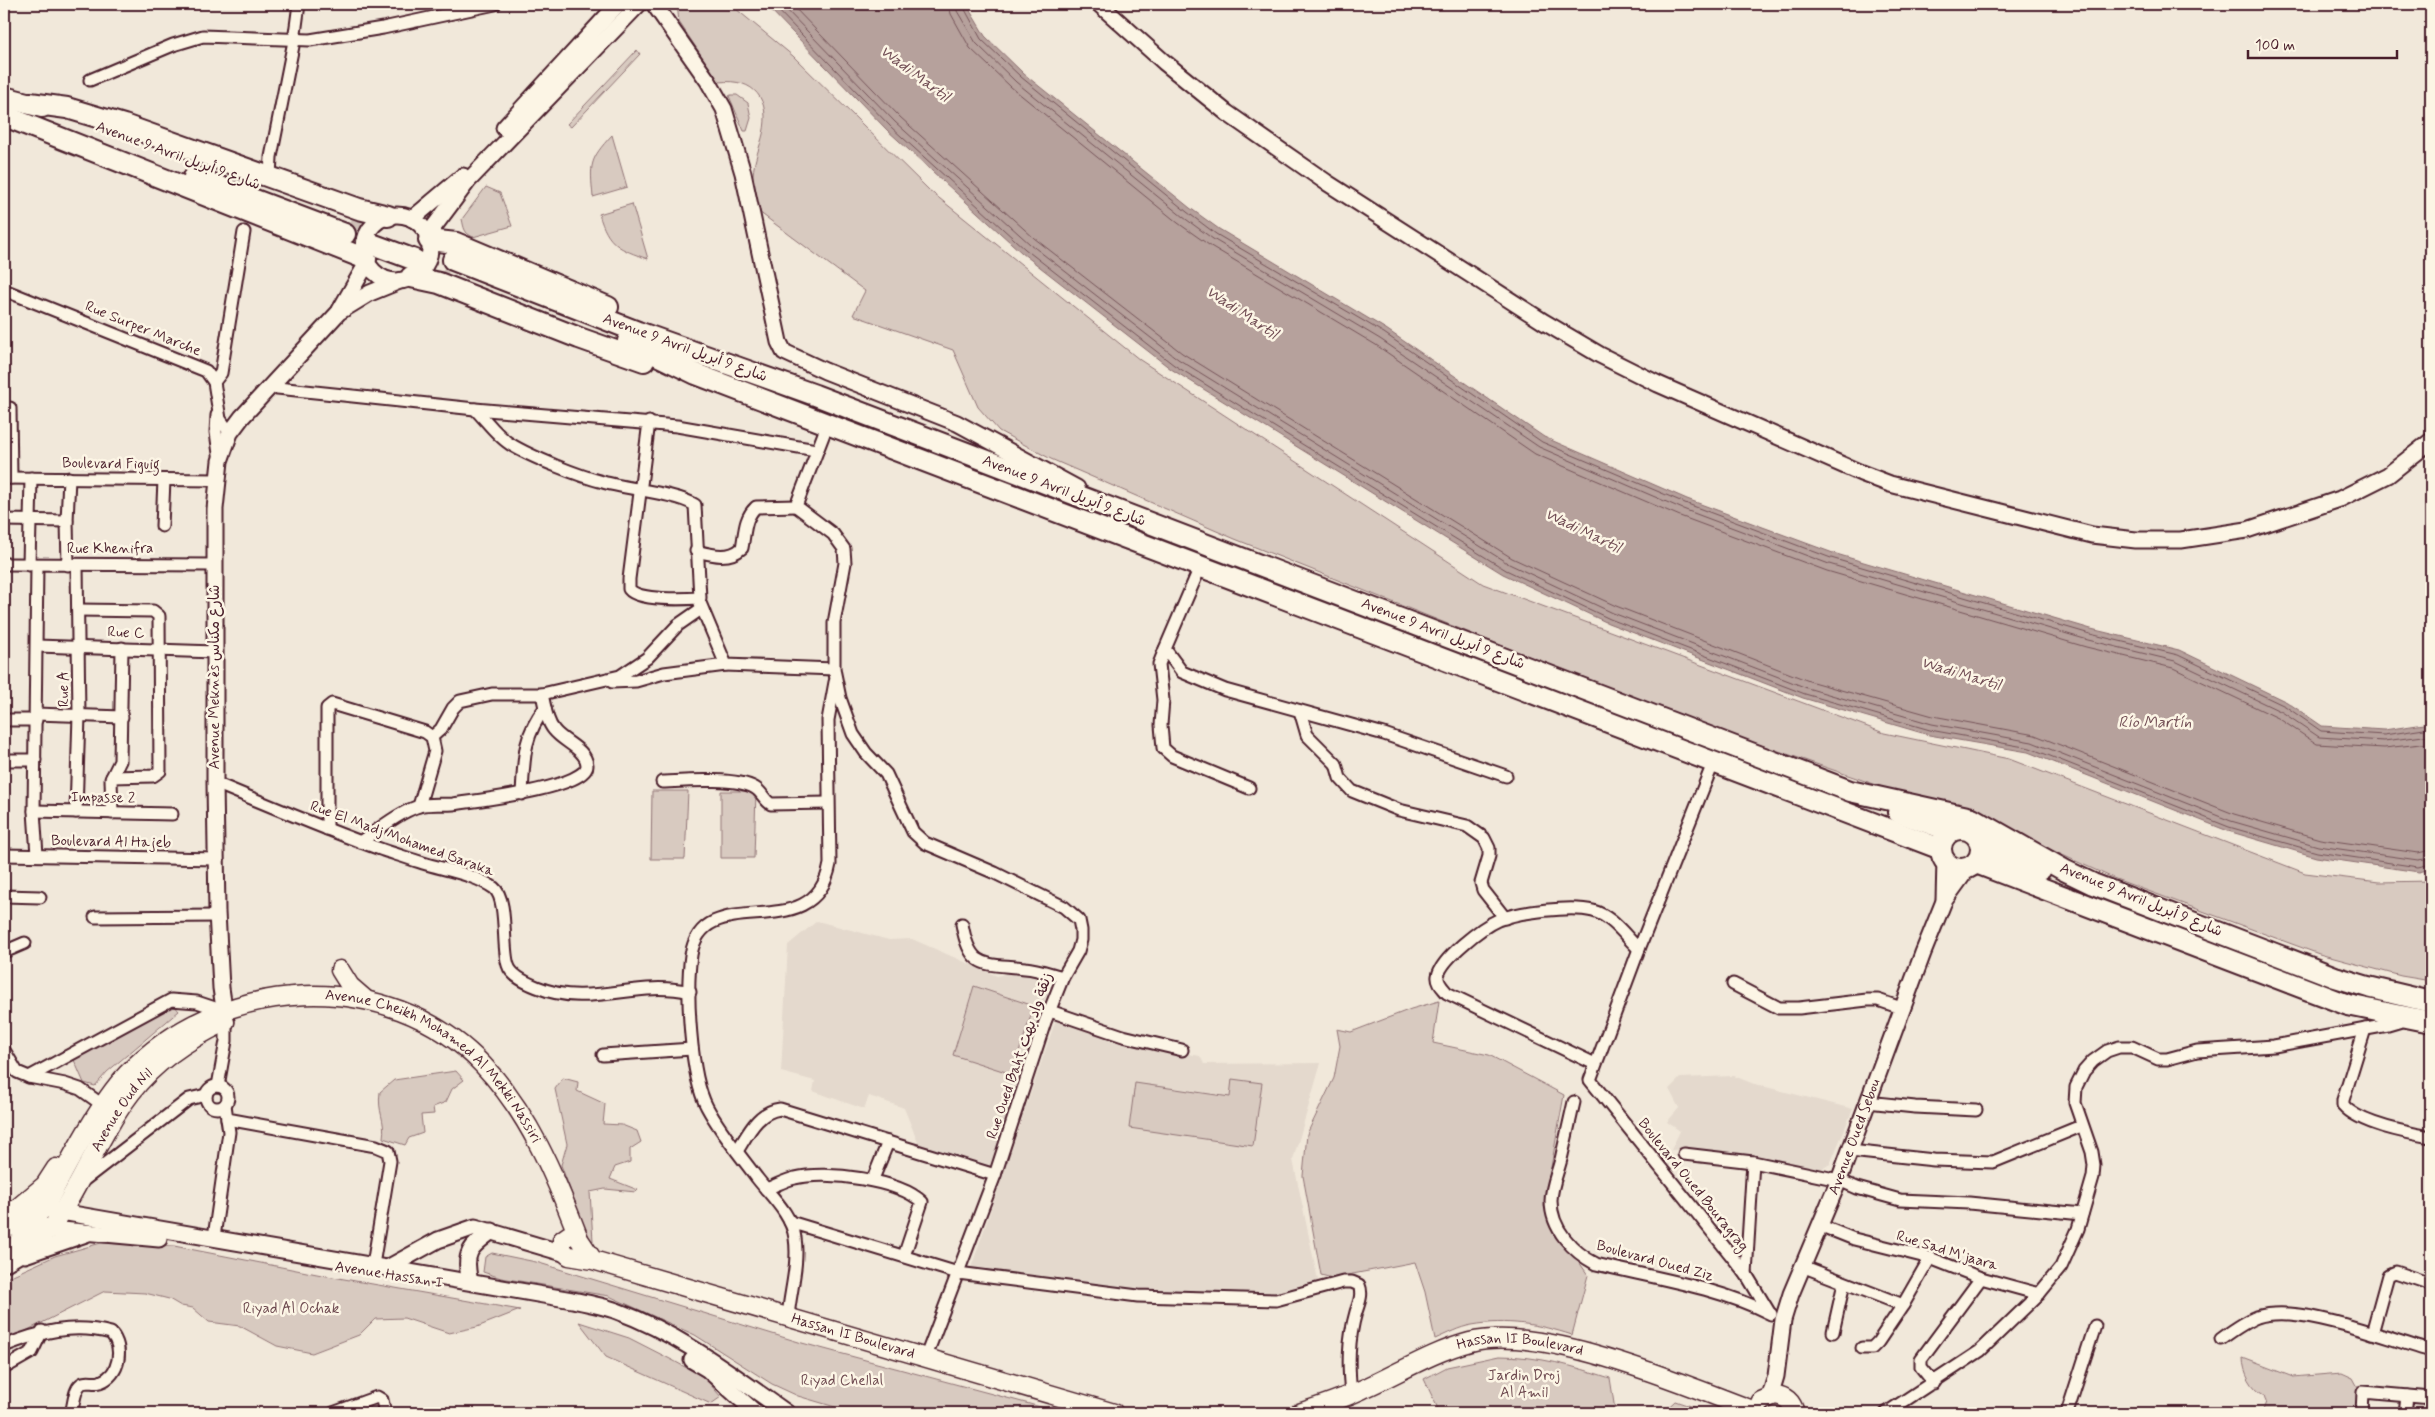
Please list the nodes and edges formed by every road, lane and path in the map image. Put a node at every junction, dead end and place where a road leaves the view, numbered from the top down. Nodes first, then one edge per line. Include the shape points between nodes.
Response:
1 (299, 4) edge
2 (494, 4) edge
3 (618, 4) edge
4 (639, 4) edge
5 (654, 4) edge
6 (1099, 4) edge
7 (294, 41) junction
8 (90, 80) dead end
9 (4, 97) edge
10 (30, 103) junction
11 (7, 117) edge
12 (270, 177) junction
13 (412, 219) junction
14 (244, 232) dead end
15 (374, 243) junction
16 (417, 257) junction
17 (4, 290) edge
18 (339, 312) junction
19 (692, 351) junction
20 (696, 374) junction
21 (214, 382) junction
22 (268, 387) junction
23 (10, 408) dead end
24 (475, 409) junction
25 (217, 414) junction
26 (649, 422) junction
27 (828, 424) junction
28 (230, 433) junction
29 (2431, 442) edge
30 (816, 450) junction
31 (220, 461) junction
32 (7, 478) edge
33 (31, 478) junction
34 (69, 478) junction
35 (164, 480) junction
36 (217, 480) junction
37 (642, 490) junction
38 (1096, 503) junction
39 (796, 506) junction
40 (4, 520) edge
41 (30, 520) junction
42 (68, 520) junction
43 (162, 526) dead end
44 (696, 551) junction
45 (4, 564) edge
46 (33, 565) junction
47 (72, 565) junction
48 (216, 565) junction
49 (1201, 565) junction
50 (700, 603) junction
51 (78, 610) junction
52 (37, 646) junction
53 (78, 647) junction
54 (122, 648) junction
55 (1165, 648) junction
56 (161, 649) junction
57 (215, 652) junction
58 (726, 665) junction
59 (835, 673) junction
60 (604, 681) junction
61 (542, 694) junction
62 (545, 708) junction
63 (1300, 711) junction
64 (79, 715) junction
65 (36, 717) junction
66 (122, 717) junction
67 (4, 720) edge
68 (432, 737) junction
69 (4, 760) edge
70 (35, 760) junction
71 (1714, 761) junction
72 (1506, 776) dead end
73 (112, 777) junction
74 (662, 782) dead end
75 (215, 783) junction
76 (1249, 788) dead end
77 (1850, 791) junction
78 (522, 794) junction
79 (828, 803) junction
80 (419, 806) junction
81 (34, 811) junction
82 (76, 812) junction
83 (112, 813) junction
84 (172, 814) dead end
85 (327, 829) junction
86 (1951, 831) junction
87 (1980, 841) junction
88 (360, 842) junction
89 (1943, 854) junction
90 (4, 855) edge
91 (37, 855) junction
92 (217, 859) junction
93 (1972, 865) junction
94 (2093, 884) junction
95 (4, 896) edge
96 (40, 898) dead end
97 (1944, 901) junction
98 (218, 916) junction
99 (95, 918) dead end
100 (1505, 918) junction
101 (962, 924) dead end
102 (26, 942) dead end
103 (1639, 950) junction
104 (4, 952) edge
105 (340, 970) dead end
106 (1063, 976) junction
107 (1733, 984) dead end
108 (690, 992) junction
109 (365, 999) junction
110 (2431, 1002) edge
111 (1904, 1009) junction
112 (1050, 1011) junction
113 (225, 1016) junction
114 (2409, 1019) junction
115 (2431, 1022) edge
116 (2365, 1029) junction
117 (692, 1049) junction
118 (4, 1050) edge
119 (1182, 1050) dead end
120 (602, 1055) dead end
121 (1595, 1064) junction
122 (29, 1077) junction
123 (218, 1086) junction
124 (206, 1095) junction
125 (1574, 1102) dead end
126 (1867, 1102) junction
127 (225, 1105) junction
128 (102, 1109) junction
129 (1976, 1110) dead end
130 (227, 1119) junction
131 (2082, 1126) junction
132 (2431, 1137) edge
133 (888, 1142) junction
134 (737, 1151) junction
135 (1850, 1151) junction
136 (1684, 1154) dead end
137 (1753, 1162) junction
138 (995, 1175) junction
139 (873, 1179) junction
140 (1839, 1180) junction
141 (78, 1184) junction
142 (766, 1189) junction
143 (44, 1209) junction
144 (9, 1210) edge
145 (63, 1211) junction
146 (2082, 1214) junction
147 (790, 1222) junction
148 (33, 1226) junction
149 (1819, 1226) junction
150 (4, 1227) edge
151 (50, 1229) junction
152 (96, 1231) junction
153 (492, 1231) junction
154 (214, 1237) junction
155 (570, 1244) junction
156 (4, 1252) edge
157 (904, 1256) junction
158 (1930, 1258) junction
159 (4, 1265) edge
160 (373, 1265) junction
161 (1802, 1266) junction
162 (389, 1267) junction
163 (958, 1273) junction
164 (1746, 1274) junction
165 (1981, 1278) junction
166 (470, 1281) junction
167 (1844, 1283) junction
168 (2431, 1284) edge
169 (2039, 1294) junction
170 (1904, 1305) junction
171 (1769, 1312) junction
172 (788, 1317) junction
173 (1783, 1320) junction
174 (2095, 1326) dead end
175 (42, 1332) junction
176 (1833, 1332) dead end
177 (2372, 1333) junction
178 (2221, 1339) dead end
179 (4, 1346) edge
180 (1862, 1348) dead end
181 (2431, 1351) edge
182 (925, 1359) junction
183 (4, 1368) edge
184 (1934, 1383) junction
185 (1351, 1394) junction
186 (2407, 1396) junction
187 (2431, 1398) edge
188 (1760, 1405) edge
189 (71, 1413) edge
190 (333, 1413) edge
191 (385, 1413) edge
192 (756, 1413) edge
193 (785, 1413) edge
194 (1114, 1413) edge
195 (1299, 1413) edge
196 (1795, 1413) edge
197 (1886, 1413) edge
198 (2068, 1413) edge
199 (2362, 1413) edge
200 (2405, 1413) edge

1 - 7 street
2 - 7 street via 383,28
3 - 13 street via 467,172
4 - 16 street via 474,174
5 - 38 street via 724,109 743,173 784,352 957,423 1056,476
6 - 29 street via 1234,118 1326,182 1544,322 1658,384 1890,484 2092,535 2136,540 2181,540 2248,530 2340,499 2388,475
7 - 8 street via 203,36
7 - 12 street
9 - 10 highway, Avenue 9 Avril شارع 9 أبريل
10 - 11 highway, Avenue 9 Avril شارع 9 أبريل via 259,185 348,228 79,135
10 - 12 highway via 67,108 124,124
11 - 15 highway
12 - 15 highway via 359,210
13 - 15 street via 396,215
13 - 16 street via 424,229
14 - 21 street via 221,373
15 - 16 highway
15 - 16 street via 374,272 383,278
15 - 18 street, Avenue Meknès شارع مكناس
16 - 18 street, Avenue Meknès شارع مكناس
16 - 19 highway via 456,243 586,297
16 - 20 highway via 439,283 579,338
17 - 21 street, Rue Surper Marche via 195,365 206,371
18 - 22 street, Avenue Meknès شارع مكناس
19 - 20 highway, Avenue 9 Avril شارع 9 أبريل via 450,267 667,358
19 - 38 highway, Avenue 9 Avril شارع 9 أبريل
20 - 27 highway, Avenue 9 Avril شارع 9 أبريل
21 - 25 street
22 - 24 street
22 - 28 street, Avenue Meknès شارع مكناس
23 - 32 street
24 - 26 street
24 - 37 street via 510,444 602,482
25 - 28 street
25 - 31 street
26 - 30 street
26 - 37 street
27 - 30 street
27 - 49 highway, Avenue 9 Avril شارع 9 أبريل
28 - 31 street, Avenue Meknès شارع مكناس
30 - 39 street
31 - 36 street, Avenue Meknès شارع مكناس
32 - 33 street, Boulevard Figuig
33 - 34 street, Boulevard Figuig
33 - 41 street
34 - 35 street, Boulevard Figuig
34 - 42 street, Rue A
35 - 36 street, Boulevard Figuig
35 - 43 street
36 - 48 street, Avenue Meknès شارع مكناس
37 - 44 street via 695,505
37 - 50 street via 630,589 636,594
38 - 77 highway, Avenue 9 Avril شارع 9 أبريل
39 - 44 street via 756,507 750,513 742,548 737,552 712,555
39 - 59 street, Rue Oued Baht زنقة واد بهت via 832,534 844,549 845,563 834,623
40 - 41 street
41 - 42 street
41 - 46 street
42 - 47 street, Rue A
44 - 50 street
45 - 46 street, Rue Khenifra
46 - 47 street, Rue Khenifra
46 - 52 street
47 - 48 street, Rue Khenifra
47 - 51 street, Rue A
48 - 57 street, Avenue Meknès شارع مكناس
49 - 55 street
49 - 71 highway, Avenue 9 Avril شارع 9 أبريل
50 - 58 street
50 - 60 street via 636,666
51 - 53 street, Rue A
51 - 56 street via 156,611
52 - 53 street, Rue C
52 - 65 street
53 - 54 street, Rue C
53 - 64 street, Rue A
54 - 56 street, Rue C
54 - 66 street
55 - 63 street via 1182,672 1198,680
55 - 76 street via 1159,664 1163,748 1172,756
56 - 57 street, Rue C
56 - 73 street via 160,771 150,776
57 - 75 street, Avenue Meknès شارع مكناس
58 - 59 street
58 - 60 street via 664,673 636,681
59 - 79 street via 828,720
59 - 106 street, Rue Oued Baht زنقة واد بهت via 853,734 886,774 909,825 925,844 1012,881 1064,907 1079,920 1081,940 1078,951
60 - 61 street
61 - 62 street
61 - 68 street via 498,694 460,702
62 - 78 street via 529,736
62 - 78 street via 553,729 580,752 587,768 584,774 571,781
63 - 72 street via 1384,734
63 - 100 street via 1307,735 1336,764 1340,778 1352,791 1399,810 1467,826 1484,838 1489,856 1480,883
64 - 65 street
64 - 66 street
64 - 82 street, Rue A
65 - 67 street
65 - 70 street
66 - 73 street via 119,766
68 - 80 street via 435,751
68 - 85 street via 341,705 330,706 326,717
69 - 70 street
70 - 81 street
71 - 89 highway, Avenue 9 Avril شارع 9 أبريل
71 - 103 street
73 - 83 street
74 - 79 street via 739,783 756,789 771,804
75 - 85 street, Rue El Madj Mohamed Baraka
75 - 92 street, Avenue Meknès شارع مكناس
77 - 86 highway
77 - 94 highway, Avenue 9 Avril شارع 9 أبريل via 1972,818
78 - 80 street
79 - 108 street via 830,864 821,891 791,909 730,916 705,926 691,954
80 - 88 street
81 - 82 street, Impasse 2
81 - 91 street
82 - 83 street, Impasse 2
83 - 84 street, Impasse 2
85 - 88 street, Rue El Madj Mohamed Baraka
86 - 87 highway via 1968,829
86 - 89 highway via 1946,836
87 - 93 highway via 1980,856
87 - 94 highway via 2003,855
88 - 108 street, Rue El Madj Mohamed Baraka via 473,878 494,889 501,902 508,966 517,976 536,987 579,997 658,987
89 - 93 highway via 1957,868
89 - 97 street, Avenue Oued Sebou
90 - 91 street, Boulevard Al Hajeb
91 - 92 street, Boulevard Al Hajeb
92 - 98 street, Avenue Meknès شارع مكناس
93 - 97 street, Avenue Oued Sebou
93 - 114 highway, Avenue 9 Avril شارع 9 أبريل via 2348,1005
94 - 110 highway, Avenue 9 Avril شارع 9 أبريل via 2335,977
95 - 96 street
97 - 111 street, Avenue Oued Sebou
98 - 99 street
98 - 113 street, Avenue Meknès شارع مكناس
100 - 103 street via 1553,910 1592,910 1612,922
100 - 121 street via 1486,926 1446,962 1438,975 1439,982 1446,993
101 - 106 street via 969,952 983,963
102 - 104 street
103 - 121 street
105 - 109 main road via 350,986
106 - 112 street, Rue Oued Baht زنقة واد بهت
107 - 111 street via 1779,1008 1878,1000
108 - 117 street
109 - 113 main road, Avenue Cheikh Mohamed Al Mekki Nassiri via 321,994 290,995
109 - 155 main road, Avenue Cheikh Mohamed Al Mekki Nassiri via 426,1022 484,1066 539,1146
111 - 126 street, Avenue Oued Sebou
112 - 119 street via 1123,1036
112 - 138 street, Rue Oued Baht زنقة واد بهت
113 - 122 street via 197,1002 171,1000
113 - 123 street, Avenue Meknès شارع مكناس via 226,1042
113 - 128 main road, Avenue Oud Nil via 192,1024 170,1037 126,1075
113 - 141 main road, Avenue Oud Nil via 175,1050 136,1086
113 - 155 main road, Avenue Cheikh Mohamed Al Mekki Nassiri via 286,1006 344,1006 388,1017 425,1035 474,1070 511,1115 543,1178
114 - 115 highway, Avenue 9 Avril شارع 9 أبريل
114 - 116 street
116 - 131 street via 2274,1046 2211,1049 2158,1060 2132,1048 2119,1047 2107,1051 2084,1071 2076,1088 2075,1102
116 - 132 street via 2343,1106 2372,1122
117 - 120 street
117 - 134 street via 699,1088
118 - 122 street via 17,1072
121 - 164 street, Boulevard Oued Bouragrag via 1590,1080
122 - 128 street via 80,1089
123 - 124 street via 208,1090
123 - 127 street via 227,1091
124 - 127 street via 211,1106
124 - 141 street via 189,1100
125 - 171 street, Boulevard Oued Ziz via 1551,1200 1562,1236 1582,1257 1596,1264 1703,1288
126 - 129 street
126 - 135 street, Avenue Oued Sebou
127 - 130 street
128 - 143 main road, Avenue Oud Nil
128 - 144 main road via 45,1184
130 - 154 street via 229,1132
130 - 160 street via 376,1146 388,1151 390,1161
131 - 135 street via 1993,1162 1943,1161
131 - 146 street via 2094,1165
133 - 134 street via 780,1109 759,1118
133 - 138 street
133 - 139 street
134 - 142 street
135 - 140 street, Avenue Oued Sebou
136 - 137 street
137 - 140 street
137 - 164 street
138 - 163 street, Rue Oued Baht زنقة واد بهت
139 - 142 street via 796,1177
139 - 157 street via 914,1193 922,1202
140 - 146 street via 1900,1200 1977,1203
140 - 149 street, Avenue Oued Sebou
141 - 145 main road, Avenue Oud Nil
142 - 147 street
143 - 144 main road
143 - 145 street, Avenue Hassan I
143 - 148 street
145 - 151 main road, Avenue Oud Nil
145 - 154 street, Avenue Hassan I
146 - 169 street via 2061,1267
147 - 157 street
147 - 172 street via 796,1253
148 - 150 main road
148 - 151 main road
148 - 156 street via 18,1243
149 - 158 street, Rue Sad M'jaara via 1854,1239
149 - 161 street, Avenue Oued Sebou
151 - 152 street, Avenue Hassan I
151 - 159 street
152 - 159 street
152 - 192 street, Avenue Hassan I via 209,1244 518,1296 598,1314 669,1345 707,1370
153 - 155 street, Hassan II Boulevard via 541,1246
153 - 162 street, Hassan II Boulevard via 464,1229
153 - 166 street via 478,1241 468,1255 466,1264
154 - 160 street, Avenue Hassan I
155 - 172 main road, Hassan II Boulevard via 593,1260
157 - 163 street
158 - 165 street, Rue Sad M'jaara
158 - 170 street
160 - 162 street, Avenue Hassan I
161 - 167 street
161 - 173 street, Avenue Oued Sebou
162 - 166 street, Avenue Hassan I
163 - 182 street, Rue Oued Baht زنقة واد بهت
163 - 185 street via 1138,1296 1259,1300 1295,1296 1352,1282 1359,1285 1361,1294 1348,1352
164 - 171 street, Boulevard Oued Bouragrag
165 - 169 street, Rue Sad M'jaara
165 - 184 street via 1921,1359 1921,1367
166 - 193 street, Avenue Hassan I via 616,1311 685,1344
167 - 170 street
167 - 176 street
168 - 177 street via 2396,1272 2388,1275
169 - 184 street via 1980,1351
170 - 180 street via 1878,1342 1872,1348
171 - 173 street, Boulevard Oued Ziz
172 - 182 main road, Hassan II Boulevard
173 - 188 street, Avenue Oued Sebou via 1776,1376
174 - 198 street
175 - 179 street
175 - 183 street via 32,1352
175 - 189 street via 88,1329 111,1333 118,1343 120,1354 116,1367 100,1382 82,1383 77,1388
177 - 178 street via 2283,1313 2256,1318
177 - 181 street
182 - 194 main road, Hassan II Boulevard
184 - 197 street
185 - 188 main road, Hassan II Boulevard via 1440,1351 1472,1342 1519,1338 1618,1362
185 - 195 main road, Hassan II Boulevard
186 - 187 street
186 - 199 street via 2363,1392
186 - 200 street
188 - 196 main road via 1787,1399
190 - 191 street via 377,1397 382,1400

